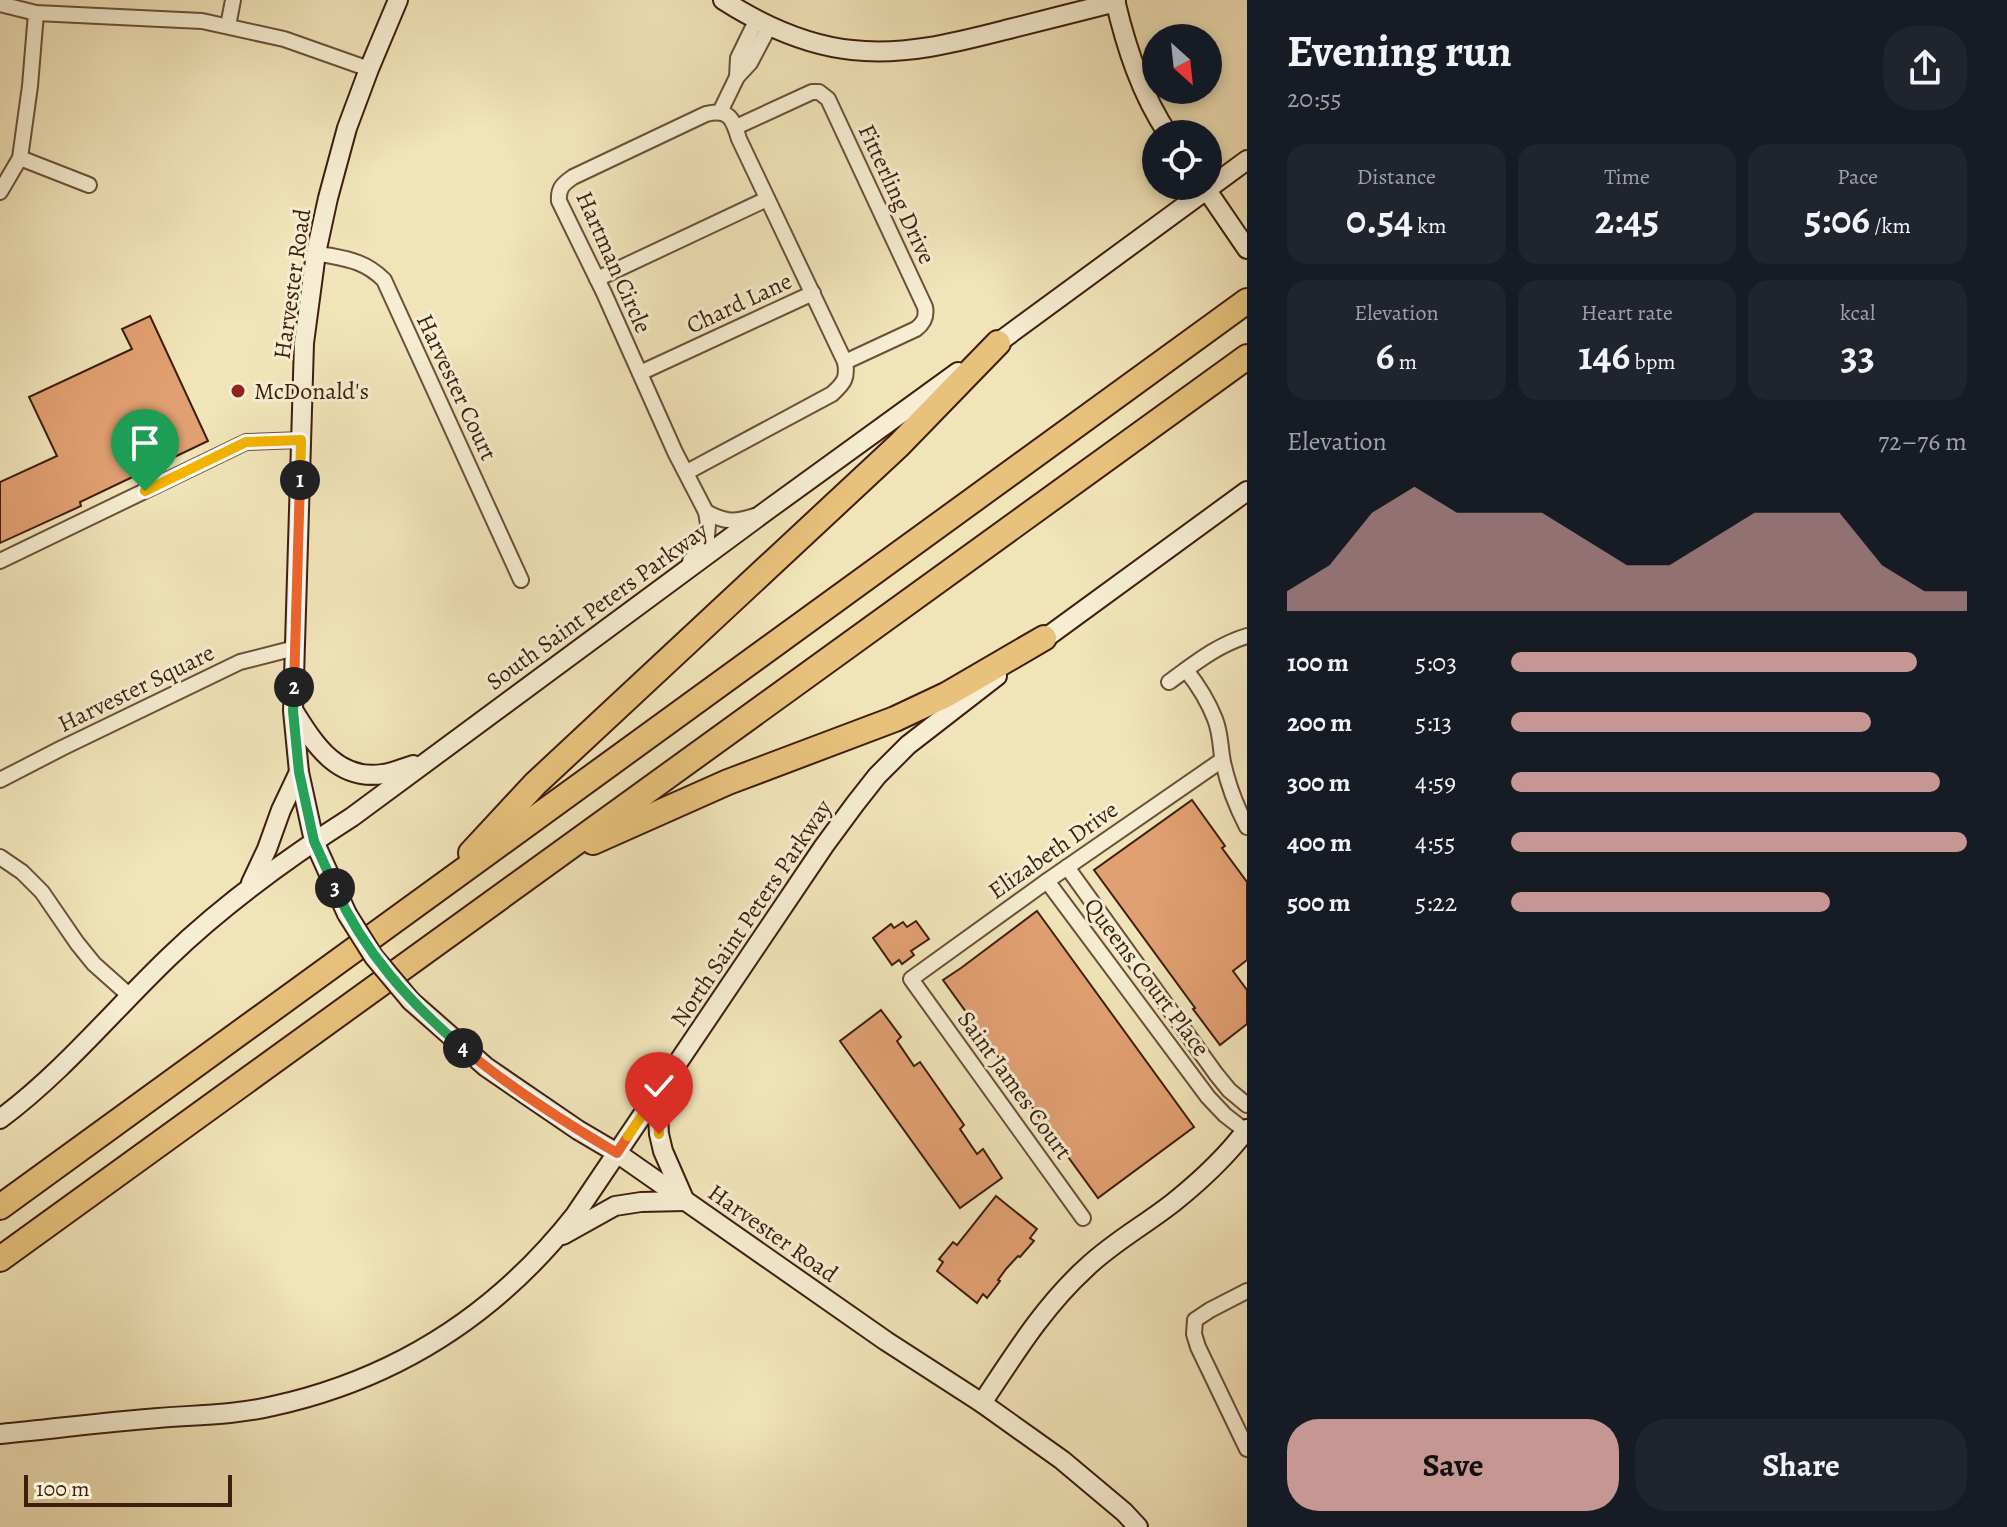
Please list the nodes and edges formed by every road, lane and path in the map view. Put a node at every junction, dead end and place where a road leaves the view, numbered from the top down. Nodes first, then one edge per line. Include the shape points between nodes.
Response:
1 (233, 0) edge
2 (398, 0) edge
3 (723, 0) edge
4 (1115, 1) edge
5 (0, 4) edge
6 (36, 13) junction
7 (762, 24) junction
8 (228, 26) junction
9 (369, 69) junction
10 (720, 112) junction
11 (1159, 120) edge
12 (736, 127) junction
13 (20, 158) junction
14 (1247, 160) edge
15 (1222, 177) edge
16 (89, 185) dead end
17 (0, 192) edge
18 (767, 199) junction
19 (1189, 200) edge
20 (1213, 200) edge
21 (1247, 249) edge
22 (316, 253) junction
23 (597, 279) junction
24 (813, 293) junction
25 (1245, 302) edge
26 (998, 343) junction
27 (1247, 357) edge
28 (845, 362) junction
29 (640, 373) junction
30 (301, 440) junction
31 (687, 472) junction
32 (1247, 491) edge
33 (769, 509) junction
34 (706, 512) junction
35 (0, 561) edge
36 (680, 574) junction
37 (521, 580) dead end
38 (1247, 636) edge
39 (1044, 638) junction
40 (295, 648) junction
41 (1186, 670) junction
42 (1169, 682) dead end
43 (293, 711) junction
44 (431, 759) junction
45 (1222, 760) junction
46 (299, 772) junction
47 (0, 780) edge
48 (1247, 827) edge
49 (314, 841) junction
50 (0, 857) edge
51 (544, 864) junction
52 (1067, 867) junction
53 (1047, 881) junction
54 (249, 888) junction
55 (432, 894) junction
56 (911, 979) joint
57 (130, 996) junction
58 (657, 1093) junction
59 (1247, 1105) edge
60 (0, 1119) edge
61 (1246, 1131) edge
62 (617, 1153) junction
63 (685, 1201) junction
64 (0, 1207) edge
65 (1083, 1218) dead end
66 (556, 1239) junction
67 (0, 1259) edge
68 (1247, 1291) edge
69 (982, 1403) junction
70 (0, 1434) edge
71 (1247, 1449) edge
72 (1138, 1527) edge

1 - 8 street
2 - 9 main road, Harvester Road
3 - 7 main road
4 - 7 main road via 910,50 853,50
4 - 11 main road via 1136,71
5 - 6 street
6 - 8 street
6 - 13 street
7 - 10 street via 750,63
8 - 9 street
9 - 22 main road, Harvester Road via 347,128
10 - 12 street
10 - 23 street, Hartman Circle via 706,114 564,184 559,201
12 - 18 street
12 - 28 street, Fitterling Drive via 812,92 828,99 925,307 925,320 916,329
13 - 16 street
13 - 17 street
14 - 15 main road, South Saint Peters Parkway
18 - 23 street
18 - 24 street
19 - 26 main road, South Saint Peters Parkway
20 - 21 main road
22 - 30 main road, Harvester Road via 304,343
22 - 37 street, Harvester Court via 363,264 384,280
23 - 29 street, Hartman Circle
24 - 28 street
24 - 29 street, Chard Lane
25 - 55 highway
26 - 33 main road, South Saint Peters Parkway
26 - 55 highway via 899,445 535,784
27 - 51 highway
28 - 31 street via 847,373 832,394
29 - 31 street, Hartman Circle
30 - 35 street via 246,442
30 - 40 main road, Harvester Road
31 - 34 street, Hartman Circle
32 - 39 main road, North Saint Peters Parkway
33 - 34 street via 739,521
33 - 36 main road, South Saint Peters Parkway
34 - 36 street via 703,547
36 - 44 main road, South Saint Peters Parkway
38 - 41 street via 1228,642
39 - 51 highway via 895,719 728,782
39 - 58 main road, North Saint Peters Parkway via 939,719 877,776
40 - 43 main road, Harvester Road
40 - 47 street, Harvester Square via 240,662
41 - 42 street
41 - 45 street via 1215,718
43 - 44 main road via 334,763 354,771 384,774
43 - 46 main road, Harvester Road
44 - 49 main road, South Saint Peters Parkway
45 - 48 street
45 - 52 street, Elizabeth Drive
46 - 49 main road, Harvester Road
46 - 54 main road
49 - 54 main road, South Saint Peters Parkway
49 - 62 main road, Harvester Road, bridge via 347,914 411,1001 486,1067
50 - 57 street via 42,892 94,964
51 - 67 highway
52 - 53 street, Elizabeth Drive
52 - 59 street, Queens Court Place via 1216,1074
53 - 56 street, Elizabeth Drive
53 - 61 street, Queens Court Place via 1208,1097
54 - 57 main road, South Saint Peters Parkway
55 - 64 highway
56 - 65 street, Saint James Court
57 - 60 main road, South Saint Peters Parkway
58 - 62 main road, North Saint Peters Parkway
58 - 63 main road via 663,1151
61 - 69 main road via 1210,1171 1119,1239 1051,1303
62 - 63 main road, Harvester Road
62 - 66 main road, North Saint Peters Parkway
63 - 66 main road via 615,1206
63 - 69 main road, Harvester Road
66 - 70 main road, North Saint Peters Parkway via 459,1327 405,1359 321,1394 220,1414
68 - 71 street via 1195,1320 1194,1334
69 - 72 main road, Harvester Road via 1062,1460

